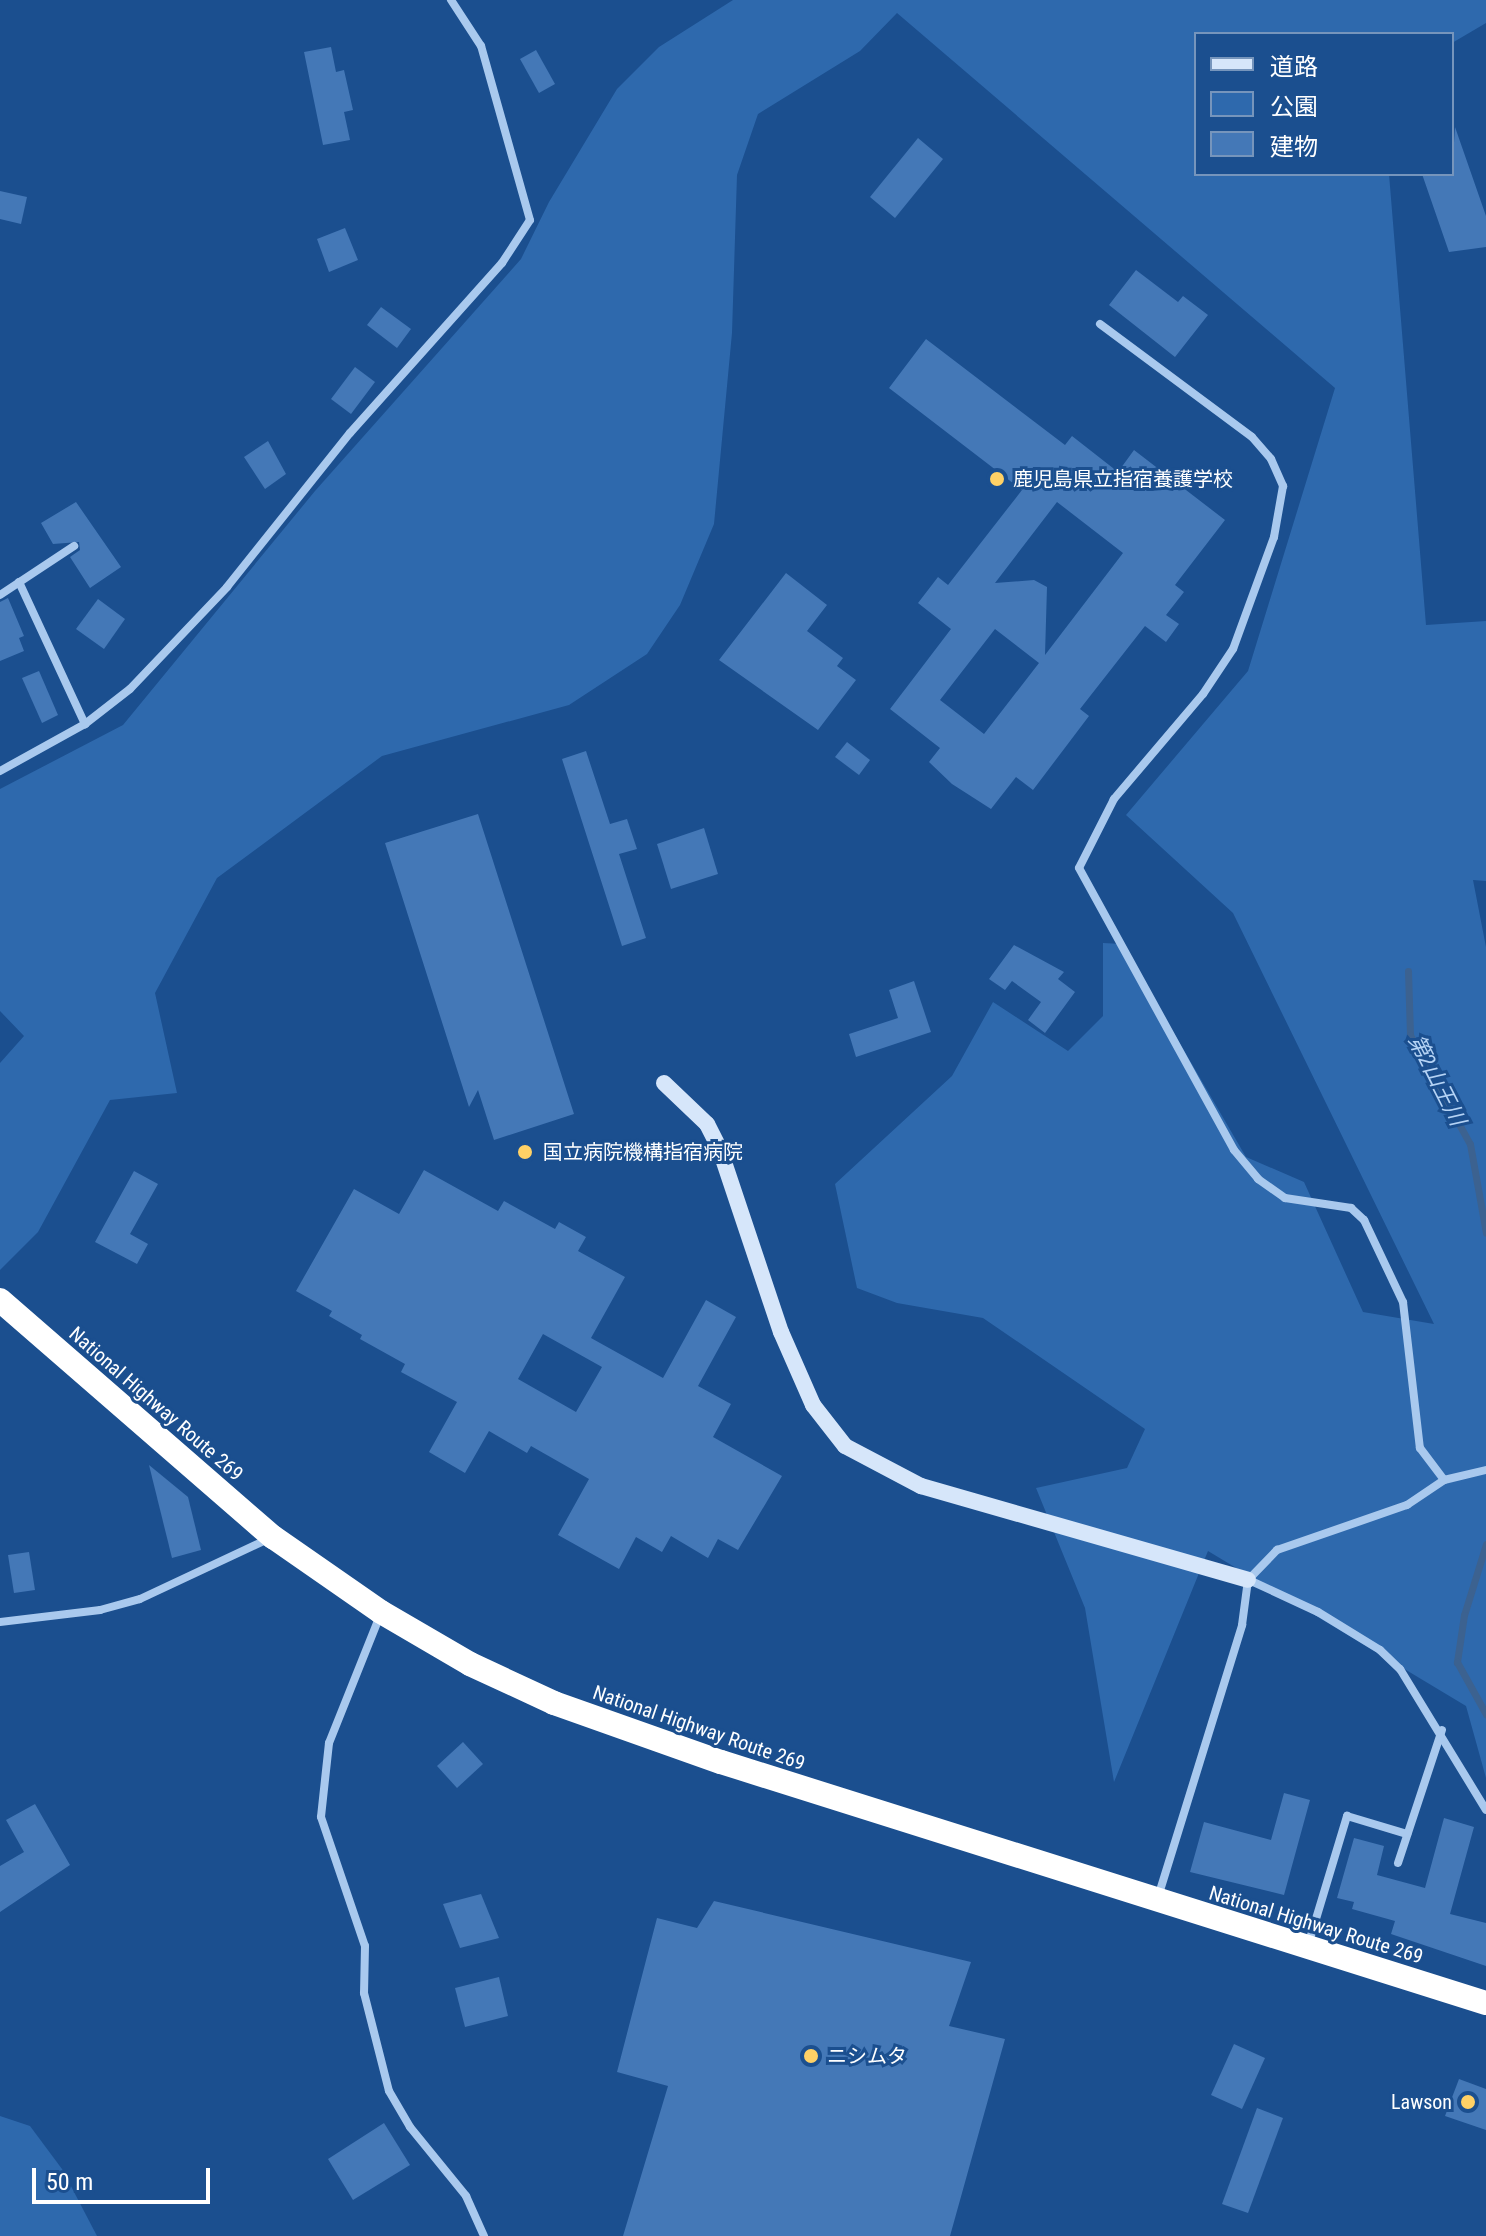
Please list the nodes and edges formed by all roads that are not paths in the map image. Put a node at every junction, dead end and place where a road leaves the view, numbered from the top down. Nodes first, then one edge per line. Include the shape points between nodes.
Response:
1 (451, 0) edge
2 (1100, 324) dead end
3 (74, 546) dead end
4 (19, 582) junction
5 (0, 595) edge
6 (85, 724) junction
7 (0, 771) edge
8 (664, 1083) dead end
9 (0, 1300) edge
10 (1486, 1470) edge
11 (1444, 1480) junction
12 (273, 1537) junction
13 (1248, 1580) junction
14 (381, 1612) junction
15 (0, 1622) edge
16 (1442, 1730) junction
17 (1486, 1810) edge
18 (1407, 1834) junction
19 (1398, 1863) dead end
20 (1157, 1901) junction
21 (1307, 1948) junction
22 (1486, 2003) edge
23 (484, 2236) edge

1 - 6 street via 481,46 530,220 502,263 350,433 227,587 130,689
2 - 11 street via 1252,437 1271,459 1283,486 1274,537 1233,649 1203,694 1114,799 1079,868 1234,1150 1258,1179 1285,1198 1351,1208 1364,1220 1403,1302 1420,1448
3 - 4 street
4 - 5 street
4 - 6 street
6 - 7 street
8 - 13 street via 707,1124 720,1150 781,1332 813,1405 845,1446 921,1486
9 - 12 highway, National Highway Route 269
10 - 11 street
11 - 13 street via 1407,1505 1277,1550
12 - 14 highway, National Highway Route 269
12 - 15 street via 140,1599
13 - 16 street via 1318,1612 1380,1650 1400,1669
13 - 20 street via 1242,1625
14 - 20 highway, National Highway Route 269 via 470,1664 581,1714
14 - 23 street via 329,1743 321,1817 365,1946 364,1993 389,2091 410,2127 466,2196
16 - 17 street
16 - 18 street
18 - 19 street
18 - 21 street via 1347,1816
20 - 21 highway, National Highway Route 269
21 - 22 highway, National Highway Route 269

